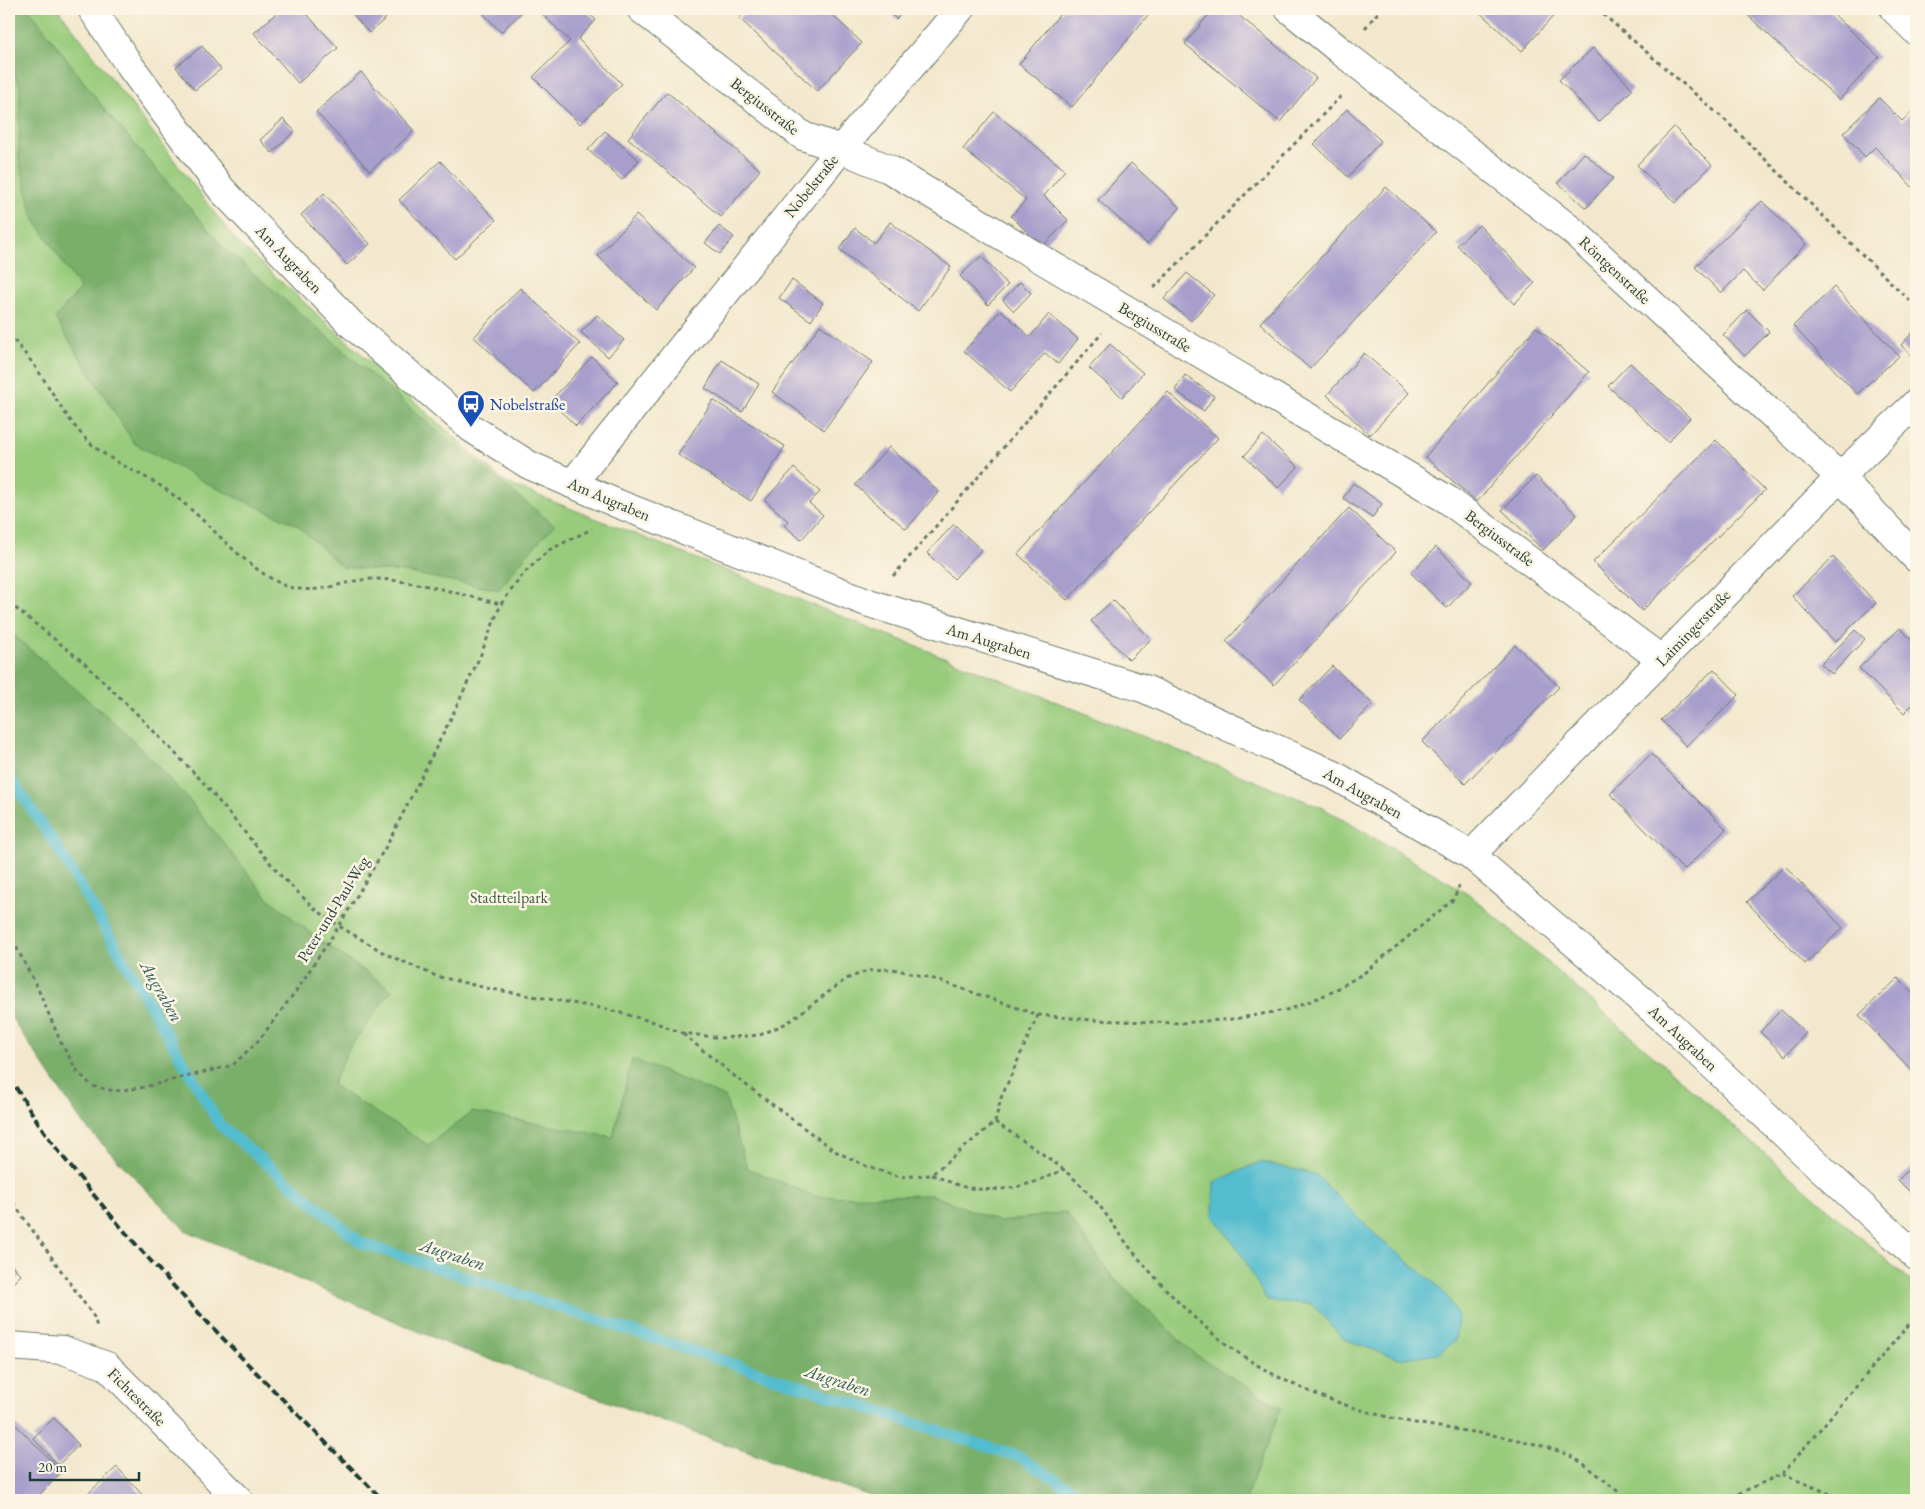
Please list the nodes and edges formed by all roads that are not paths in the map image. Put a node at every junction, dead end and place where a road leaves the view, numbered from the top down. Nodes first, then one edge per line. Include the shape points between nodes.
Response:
1 (92, 9) edge
2 (641, 9) edge
3 (960, 9) edge
4 (1289, 9) edge
5 (1894, 9) edge
6 (1916, 31) edge
7 (841, 149) junction
8 (1916, 403) edge
9 (1840, 477) junction
10 (572, 484) junction
11 (1916, 558) edge
12 (1662, 660) junction
13 (1471, 855) junction
14 (1916, 1256) edge
15 (9, 1346) edge
16 (239, 1500) edge

1 - 10 street, Am Augraben via 222,190 350,323 471,428 529,464
2 - 7 street, Bergiusstraße via 803,136
3 - 7 street, Nobelstraße
4 - 9 street, Röntgenstraße via 1574,232
5 - 6 street
7 - 10 street, Nobelstraße
7 - 12 street, Bergiusstraße via 889,169 1448,500
8 - 9 street, Laimingerstraße
9 - 11 street, Röntgenstraße
9 - 12 street, Laimingerstraße
10 - 13 street, Am Augraben via 869,603 1145,690 1334,775
12 - 13 street, Laimingerstraße
13 - 14 street, Am Augraben via 1666,1020
15 - 16 street, Fichtestraße via 63,1350 107,1366

